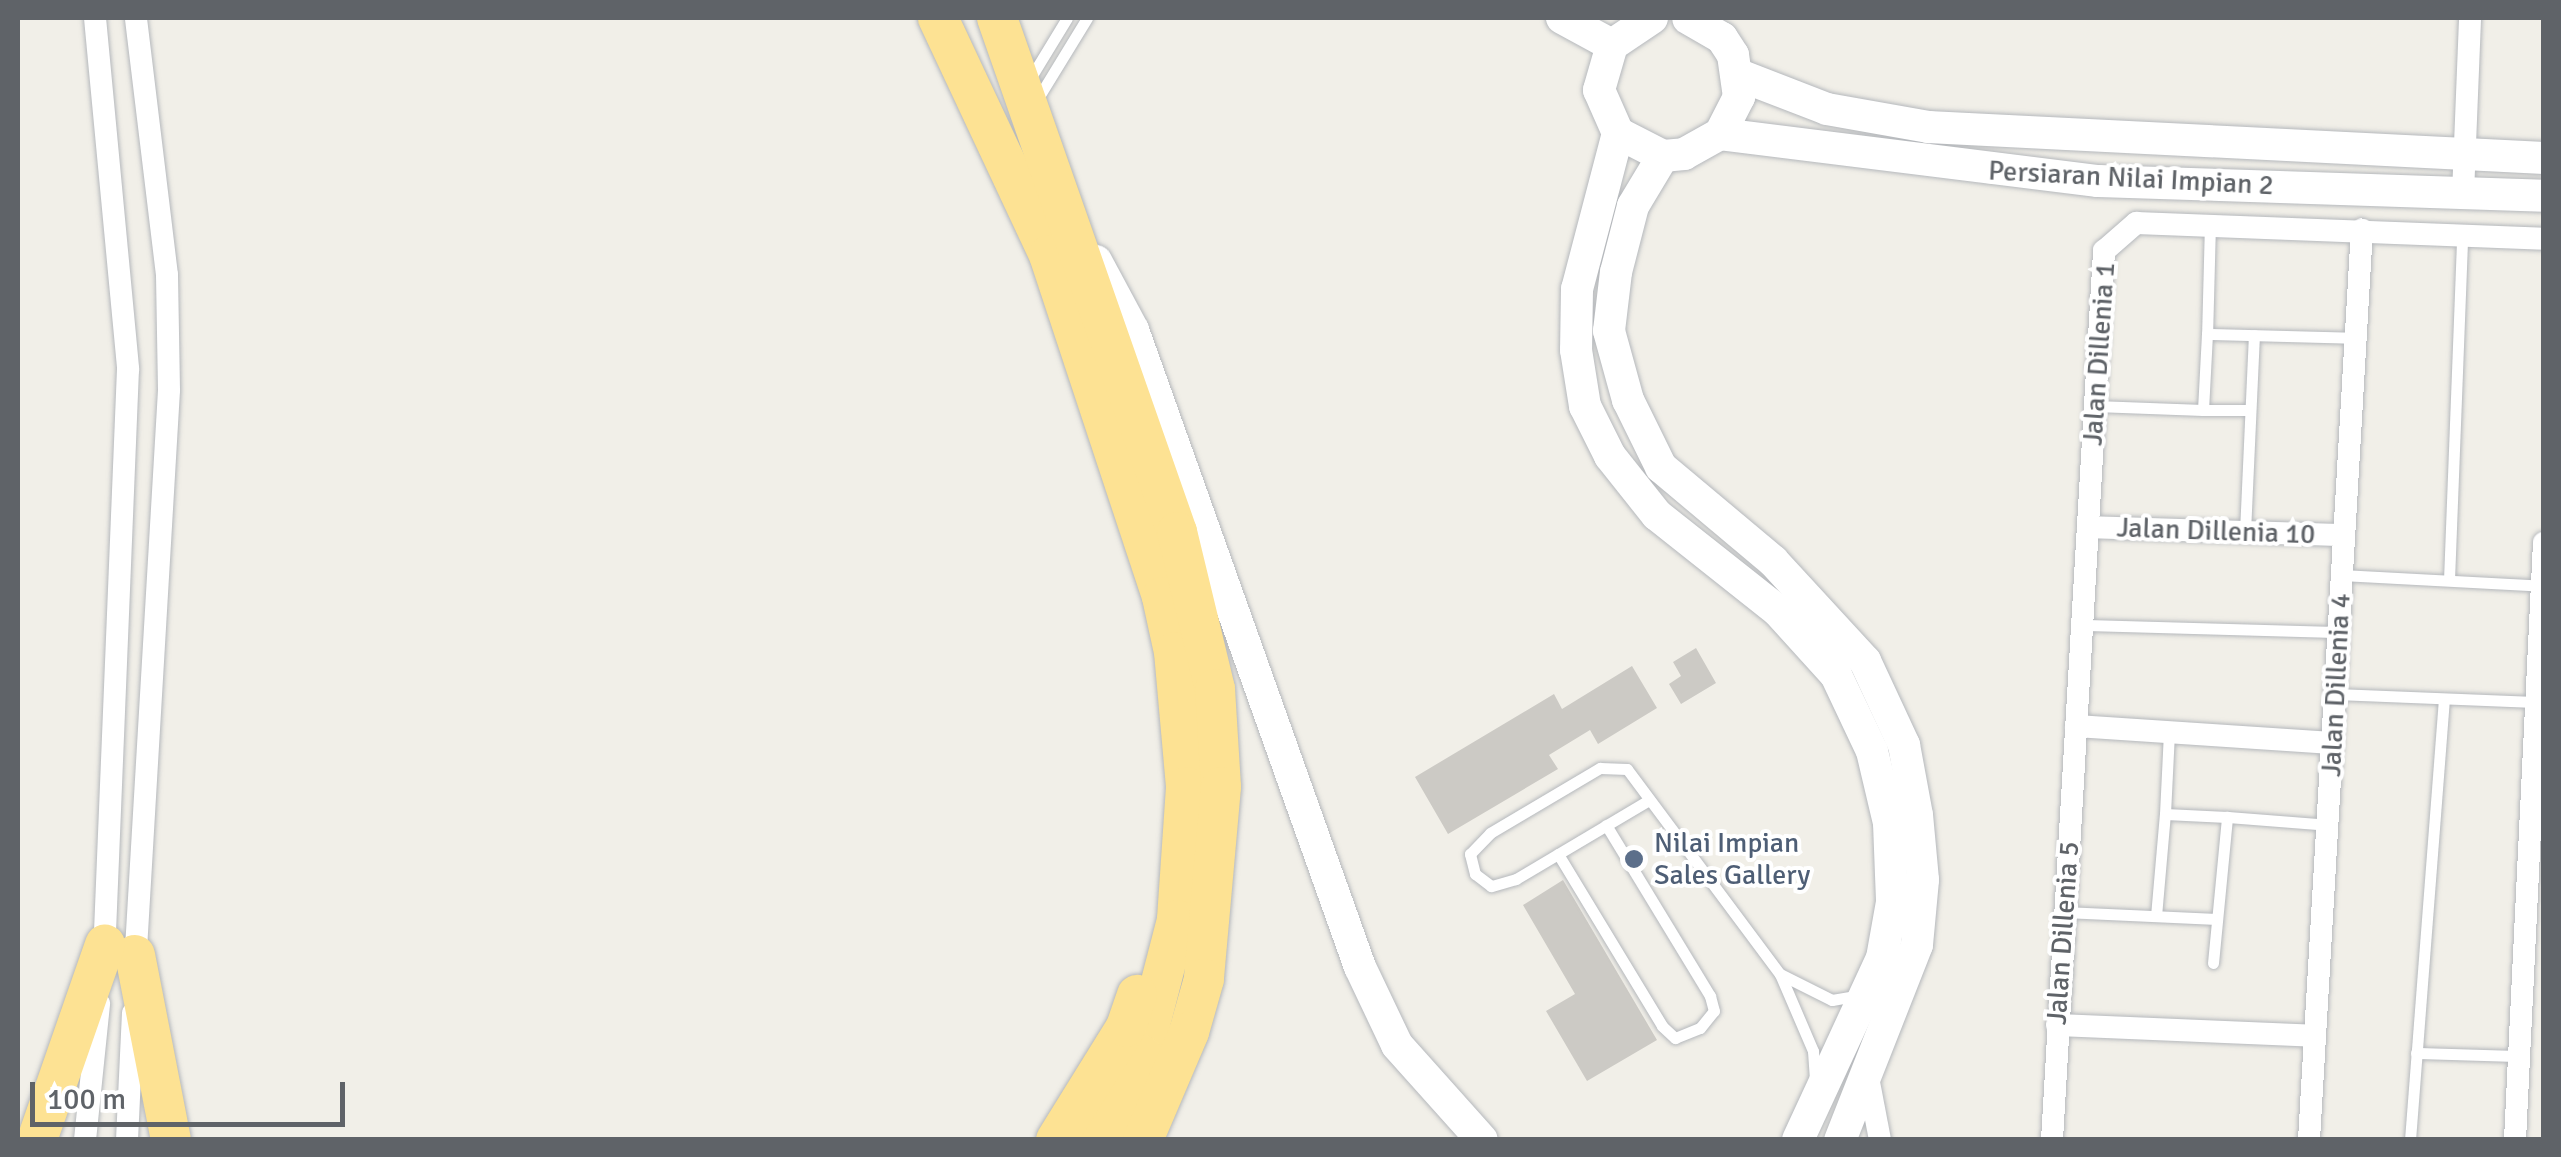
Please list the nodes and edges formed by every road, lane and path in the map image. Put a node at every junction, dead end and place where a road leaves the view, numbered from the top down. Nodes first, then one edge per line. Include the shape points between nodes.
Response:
1 (95, 18) edge
2 (136, 18) edge
3 (938, 18) edge
4 (997, 18) edge
5 (1067, 18) edge
6 (1088, 18) edge
7 (1562, 18) edge
8 (1652, 18) edge
9 (1688, 18) edge
10 (2470, 18) edge
11 (1612, 45) junction
12 (1739, 75) junction
13 (1026, 100) junction
14 (1928, 127) junction
15 (1618, 132) junction
16 (1720, 134) junction
17 (2464, 154) junction
18 (1664, 156) junction
19 (2544, 158) edge
20 (1926, 165) junction
21 (2463, 194) junction
22 (2544, 196) edge
23 (1063, 200) junction
24 (2210, 224) junction
25 (2362, 230) junction
26 (2462, 236) junction
27 (2544, 240) edge
28 (2207, 334) junction
29 (2254, 335) junction
30 (2356, 338) junction
31 (2094, 406) junction
32 (2203, 410) junction
33 (2249, 410) junction
34 (2088, 527) junction
35 (2245, 532) junction
36 (2344, 536) junction
37 (2544, 543) edge
38 (2342, 575) junction
39 (2449, 580) junction
40 (2542, 586) edge
41 (2083, 625) junction
42 (2339, 632) junction
43 (2541, 640) edge
44 (2336, 694) junction
45 (2444, 700) junction
46 (2536, 702) junction
47 (2076, 726) junction
48 (2169, 732) junction
49 (2332, 743) junction
50 (2538, 752) edge
51 (1649, 800) junction
52 (2165, 814) junction
53 (2226, 817) junction
54 (2328, 825) junction
55 (1606, 826) junction
56 (2536, 844) edge
57 (1558, 854) junction
58 (2064, 912) junction
59 (2156, 916) junction
60 (2217, 919) junction
61 (1177, 920) junction
62 (120, 950) junction
63 (2213, 963) dead end
64 (1780, 974) junction
65 (1867, 994) junction
66 (2057, 1025) junction
67 (2315, 1036) junction
68 (2416, 1053) junction
69 (2519, 1056) junction
70 (2544, 1057) edge
71 (1868, 1077) junction
72 (1818, 1106) junction
73 (37, 1140) edge
74 (85, 1140) edge
75 (126, 1140) edge
76 (171, 1140) edge
77 (1056, 1140) edge
78 (1100, 1140) edge
79 (1143, 1140) edge
80 (1482, 1140) edge
81 (1798, 1140) edge
82 (1840, 1140) edge
83 (1880, 1140) edge
84 (2052, 1140) edge
85 (2310, 1140) edge
86 (2410, 1140) edge
87 (2515, 1140) edge

1 - 62 street via 128,369
2 - 62 street via 167,275 170,390
3 - 61 highway via 1048,255 1162,597 1186,787
4 - 13 highway
5 - 13 lane
6 - 13 lane
7 - 11 street
8 - 11 street
9 - 12 street via 1722,38
10 - 17 street
11 - 15 street via 1599,90
12 - 14 street, Persiaran Nilai Impian 2 via 1827,109
12 - 16 street via 1739,97
13 - 23 highway
14 - 17 street, Persiaran Nilai Impian 2
14 - 20 lane
15 - 18 street
15 - 65 street via 1578,289 1576,350 1585,406 1610,456 1657,515 1778,611 1836,675 1865,736 1889,823 1892,902
16 - 18 street via 1684,154
16 - 20 street, Persiaran Nilai Impian 2
17 - 19 street, Persiaran Nilai Impian 2
17 - 21 street
18 - 71 street via 1633,206 1616,272 1609,331 1628,400 1662,467 1773,561 1865,662 1904,745 1923,880 1917,945
20 - 21 street, Persiaran Nilai Impian 2 via 2098,181
21 - 22 street, Persiaran Nilai Impian 2
23 - 79 highway via 1176,532 1214,689 1220,787 1204,979
23 - 80 street via 1133,330 1360,967 1397,1045
24 - 25 street, Jalan Dillenia 1
24 - 28 lane
24 - 31 street, Jalan Dillenia 1 via 2136,223 2104,251
25 - 26 street, Jalan Dillenia 1
25 - 30 street, Jalan Dillenia 4
26 - 27 street, Jalan Dillenia 1
26 - 39 lane
28 - 29 lane
28 - 32 lane
29 - 30 lane
29 - 33 lane
30 - 36 street, Jalan Dillenia 4
31 - 32 lane
31 - 34 street, Jalan Dillenia 1
32 - 33 lane
33 - 35 lane
34 - 35 street, Jalan Dillenia 10
34 - 41 street, Jalan Dillenia 1
35 - 36 street, Jalan Dillenia 10
36 - 38 street, Jalan Dillenia 4
37 - 40 street
38 - 39 lane
38 - 42 street, Jalan Dillenia 4
39 - 40 lane
40 - 43 street
41 - 42 lane
41 - 47 street, Jalan Dillenia 1
42 - 44 street, Jalan Dillenia 4
43 - 46 street
44 - 45 lane
44 - 49 street, Jalan Dillenia 4
45 - 46 lane
45 - 68 lane
46 - 50 street
47 - 48 street
47 - 58 street, Jalan Dillenia 5
48 - 49 street
48 - 52 lane
49 - 54 street, Jalan Dillenia 4
50 - 56 street
51 - 55 lane
51 - 57 lane via 1627,770 1600,768 1490,833 1470,854 1476,874 1491,886
51 - 64 lane
52 - 53 lane
52 - 59 lane
53 - 54 lane
53 - 60 lane
54 - 67 street, Jalan Dillenia 4
55 - 57 lane
55 - 57 lane via 1710,996 1714,1011 1700,1028 1675,1038 1662,1026
56 - 69 street
58 - 59 lane
58 - 66 street, Jalan Dillenia 5
59 - 60 lane
60 - 63 lane
61 - 77 highway via 1150,956 1126,1027
61 - 78 highway via 1142,1054
62 - 73 highway
62 - 74 street
62 - 75 street
62 - 76 highway
64 - 65 lane via 1832,1000
64 - 72 lane via 1813,1050
65 - 72 street
66 - 67 street
66 - 84 street, Jalan Dillenia 5
67 - 85 street, Jalan Dillenia 4
68 - 69 lane
68 - 86 lane
69 - 70 street
69 - 87 street
71 - 82 street
71 - 83 street
72 - 81 street

